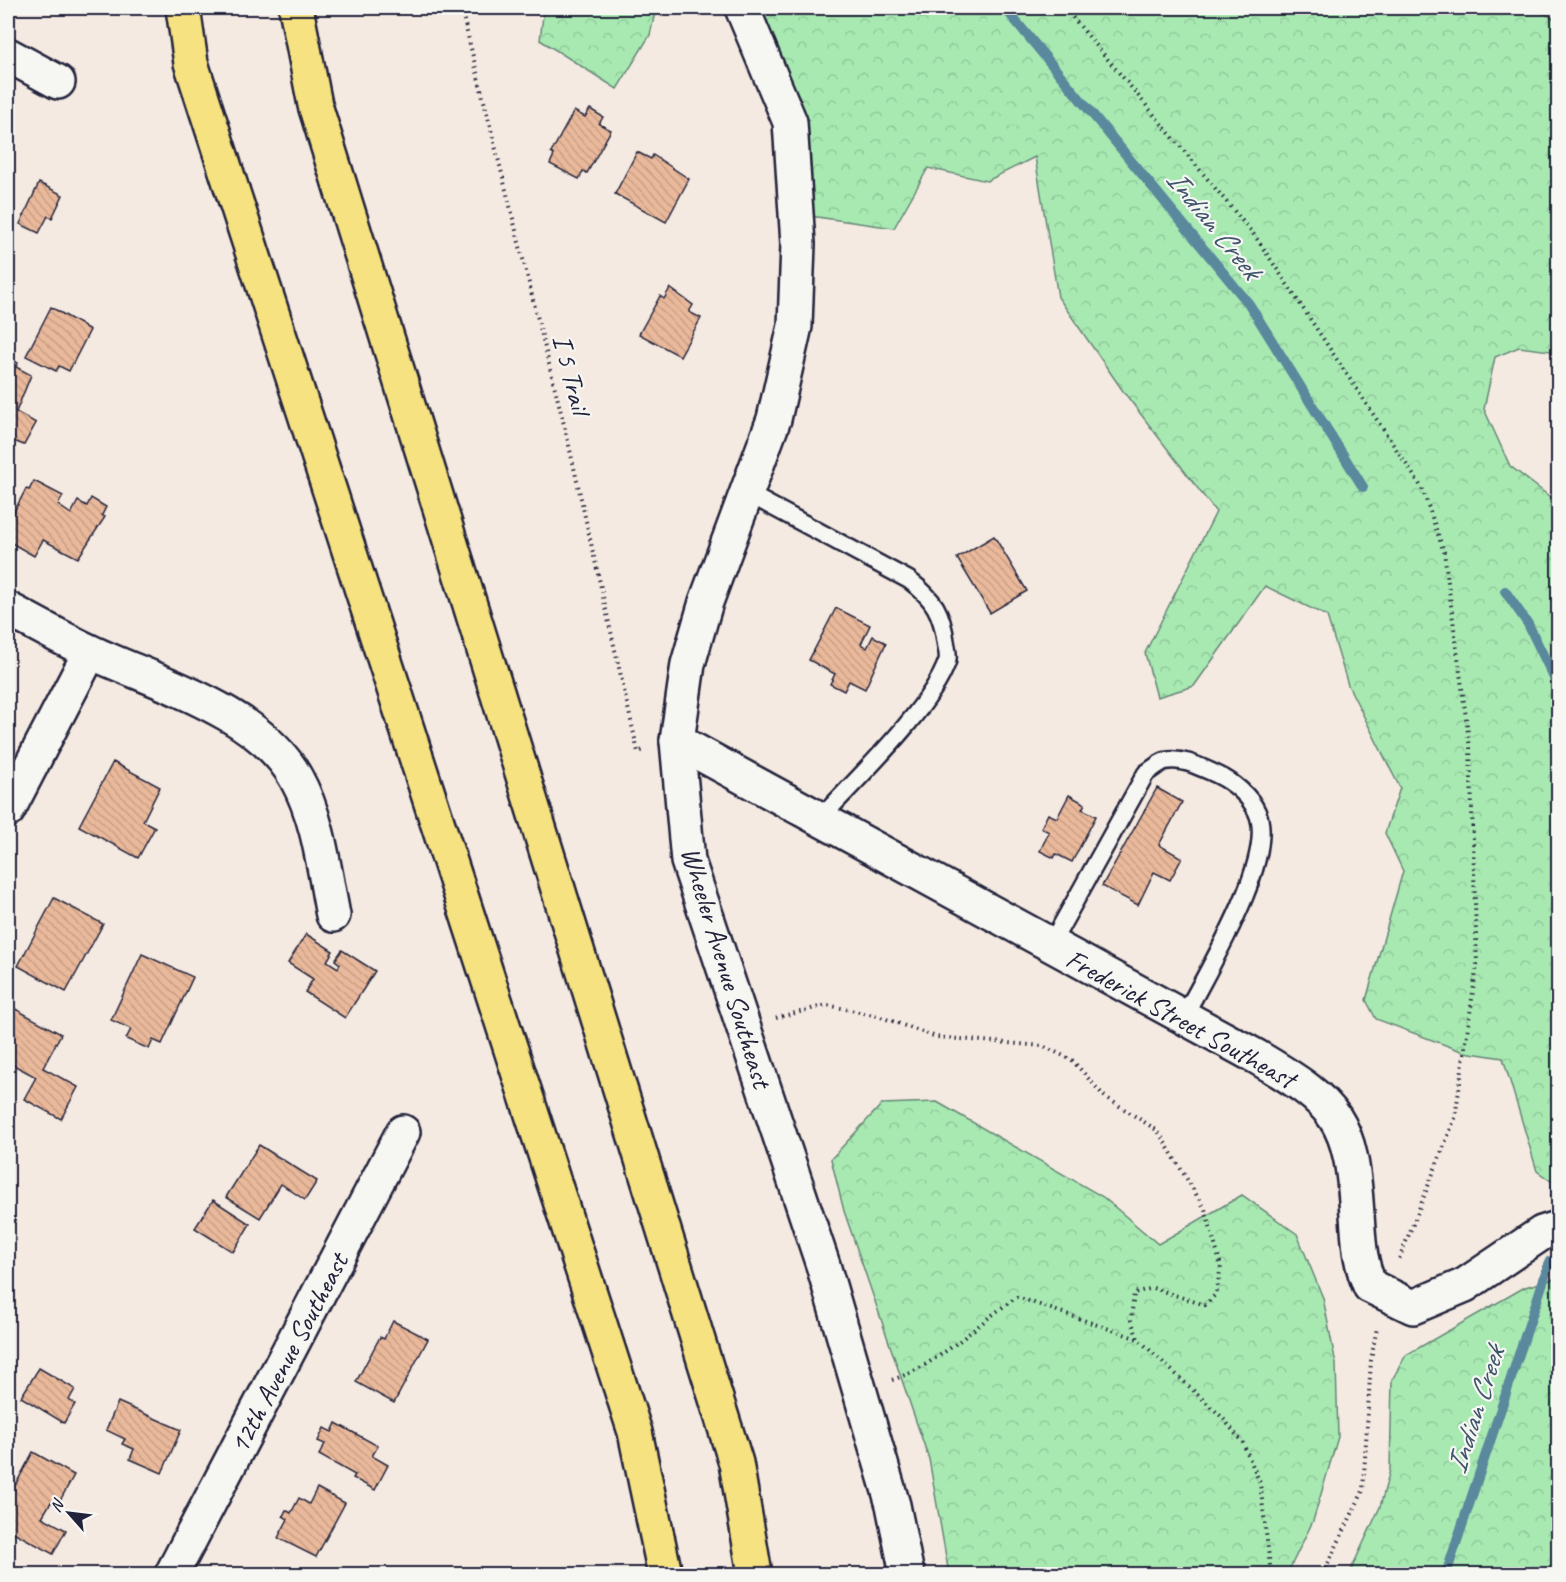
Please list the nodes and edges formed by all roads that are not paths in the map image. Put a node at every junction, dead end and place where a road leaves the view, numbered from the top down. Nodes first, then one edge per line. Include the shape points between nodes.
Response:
1 (183, 8) edge
2 (296, 8) edge
3 (742, 8) edge
4 (8, 55) edge
5 (58, 82) dead end
6 (747, 493) junction
7 (8, 609) edge
8 (90, 652) junction
9 (677, 741) junction
10 (8, 810) edge
11 (820, 819) junction
12 (333, 915) dead end
13 (1050, 946) junction
14 (1183, 1018) junction
15 (404, 1132) dead end
16 (1558, 1228) edge
17 (172, 1575) edge
18 (665, 1575) edge
19 (755, 1575) edge
20 (906, 1575) edge

1 - 18 highway via 191,63 635,1432
2 - 19 highway via 315,105 736,1463
3 - 6 street, Wheeler Avenue Southeast via 790,122 798,244 795,326 788,366
4 - 5 street
6 - 9 street, Wheeler Avenue Southeast via 706,602 688,664
6 - 11 lane via 909,580 928,594 943,620 948,660 935,686 915,714
7 - 8 street
8 - 10 street
8 - 12 street via 213,706 243,724 280,757 295,776 310,813
9 - 11 street, Frederick Street Southeast
9 - 20 street, Wheeler Avenue Southeast via 688,861 823,1265 893,1505
11 - 13 street, Frederick Street Southeast
13 - 14 street, Frederick Street Southeast
13 - 14 lane via 1146,773 1165,762 1192,763 1224,778 1245,794 1258,813 1261,846 1236,916
14 - 16 street, Frederick Street Southeast via 1292,1077 1332,1112 1351,1152 1360,1264 1370,1286 1413,1307 1465,1285 1542,1233
15 - 17 street, 12th Avenue Southeast

